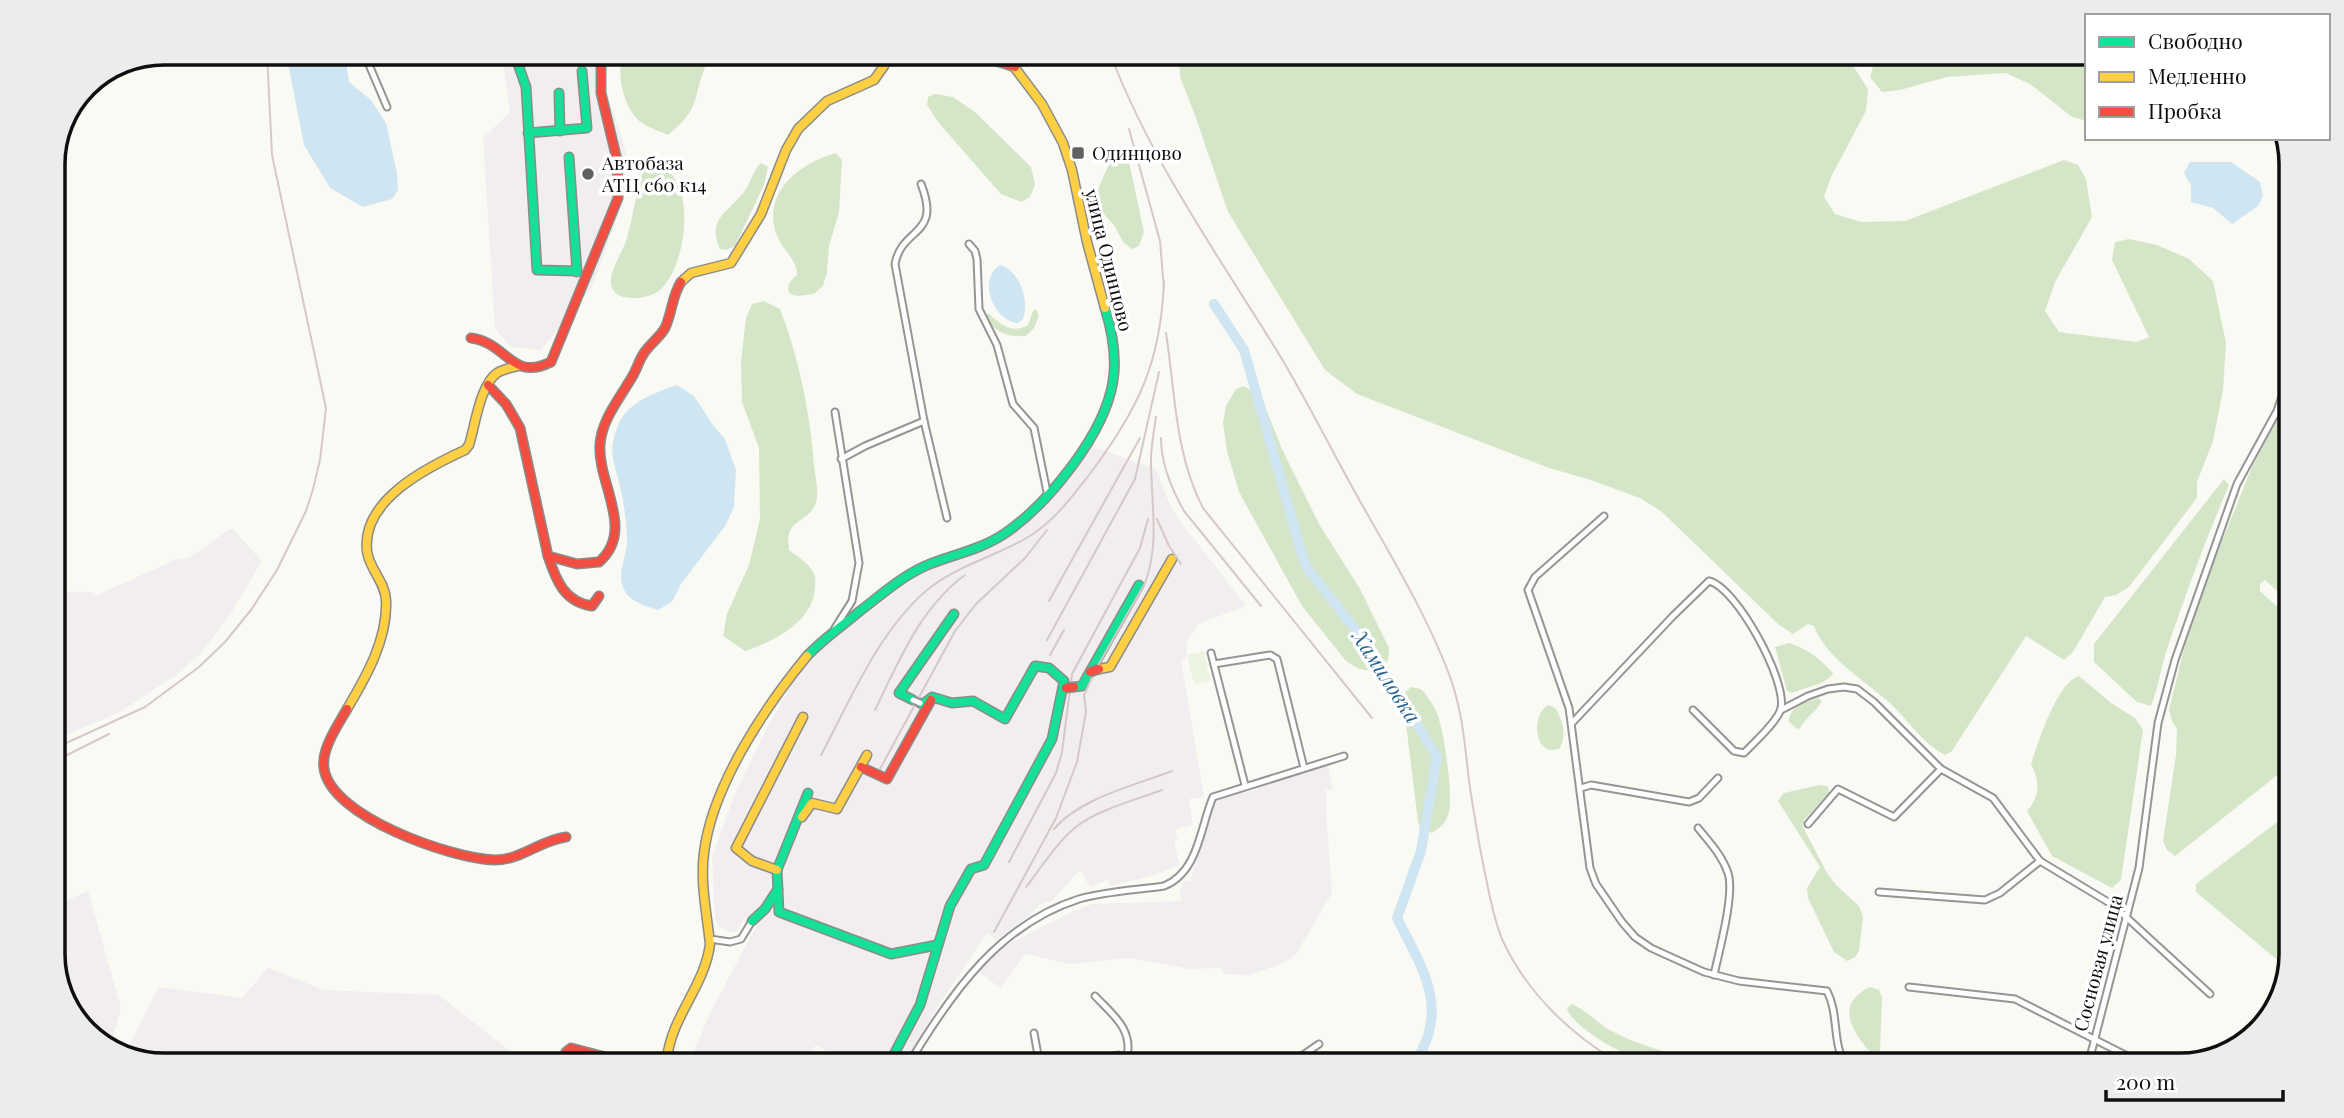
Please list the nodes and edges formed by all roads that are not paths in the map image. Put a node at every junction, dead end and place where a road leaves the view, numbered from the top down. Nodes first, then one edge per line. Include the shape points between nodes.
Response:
1 (369, 65) edge
2 (518, 65) edge
3 (601, 65) edge
4 (885, 65) edge
5 (1018, 65) edge
6 (582, 71) dead end
7 (559, 93) dead end
8 (387, 107) dead end
9 (560, 131) junction
10 (528, 133) junction
11 (569, 157) dead end
12 (921, 184) dead end
13 (969, 244) dead end
14 (576, 271) junction
15 (586, 277) junction
16 (471, 338) dead end
17 (518, 366) junction
18 (488, 385) junction
19 (2279, 405) edge
20 (835, 412) dead end
21 (924, 421) junction
22 (841, 460) junction
23 (1047, 492) junction
24 (1604, 516) dead end
25 (947, 517) dead end
26 (548, 556) junction
27 (1172, 559) dead end
28 (1139, 585) dead end
29 (599, 596) dead end
30 (954, 614) dead end
31 (832, 633) junction
32 (1211, 653) dead end
33 (1214, 664) junction
34 (1093, 671) junction
35 (1067, 688) junction
36 (932, 697) junction
37 (1693, 710) dead end
38 (1781, 710) junction
39 (803, 717) dead end
40 (1572, 723) junction
41 (867, 755) dead end
42 (1344, 757) dead end
43 (861, 767) junction
44 (1304, 768) junction
45 (1941, 769) junction
46 (1718, 778) dead end
47 (1245, 785) junction
48 (1581, 788) junction
49 (808, 793) dead end
50 (1808, 824) dead end
51 (1698, 828) dead end
52 (793, 831) junction
53 (566, 837) dead end
54 (2040, 861) junction
55 (777, 870) junction
56 (778, 889) junction
57 (1879, 892) dead end
58 (2127, 917) junction
59 (752, 921) joint
60 (710, 939) junction
61 (937, 945) junction
62 (1714, 975) junction
63 (1909, 987) dead end
64 (2210, 994) dead end
65 (1095, 996) dead end
66 (1034, 1032) dead end
67 (2093, 1039) junction
68 (1319, 1044) dead end
69 (566, 1053) edge
70 (592, 1053) edge
71 (668, 1053) edge
72 (895, 1053) edge
73 (916, 1053) edge
74 (1038, 1053) edge
75 (1129, 1053) edge
76 (1306, 1053) edge
77 (1840, 1053) edge
78 (2090, 1053) edge
79 (2121, 1053) edge

1 - 8 street
2 - 10 street via 526,87
3 - 15 street via 602,99 620,182 618,198
4 - 26 street via 878,79 829,100 800,127 764,206 731,263 694,271 679,286 662,332 643,355 602,434 600,458 615,510 614,532 604,558 593,565
5 - 23 street, улица Одинцово via 1066,151 1114,343 1113,384 1101,418
6 - 9 street via 587,128
7 - 9 street
9 - 10 street
10 - 14 street via 537,270
11 - 14 street
12 - 21 street via 927,218 899,250 895,264
13 - 23 street via 978,265 979,309 997,345 1013,404 1034,428
14 - 15 street
15 - 17 street via 551,362 540,369
16 - 17 street via 489,341
17 - 18 street via 504,369
18 - 26 street via 520,428
18 - 53 street via 466,450 398,487 370,526 367,556 387,599 384,618 378,647 330,742 324,774 336,792 368,819 450,851 508,859
19 - 58 street, Сосновая улица via 2237,484 2175,660 2158,723 2139,869
20 - 22 street
21 - 22 street
21 - 25 street
22 - 31 street via 859,563 852,601
23 - 31 street, улица Одинцово via 1002,535 920,568
24 - 40 street via 1535,576 1528,590 1563,684
26 - 29 street via 555,578 570,598 592,606
27 - 34 street via 1110,667
28 - 34 street
30 - 36 street via 899,693 923,704
31 - 60 street, улица Одинцово via 787,681 739,756 722,795 706,836 704,855
32 - 33 street
33 - 44 street via 1270,655 1277,659
33 - 47 street
34 - 35 street via 1082,686
35 - 36 street via 1049,668 1035,666 1005,719 973,701 952,703
35 - 61 street via 1052,739 984,865 971,869 950,906
36 - 43 street via 887,779
37 - 38 street via 1739,753 1750,747
38 - 40 street via 1775,673 1758,636 1727,594 1709,581
38 - 45 street via 1828,689 1857,689
39 - 55 street via 736,848 752,861
40 - 48 street
41 - 43 street
42 - 44 street
43 - 52 street via 837,809 812,803
44 - 47 street
45 - 50 street via 1894,817 1838,789
45 - 54 street via 1993,798
46 - 48 street via 1689,802 1591,785
47 - 73 street via 1213,797 1193,857 1174,882 1066,904 995,948 977,966
48 - 62 street via 1590,869 1622,922 1651,948
49 - 52 street
51 - 62 street via 1729,874
52 - 55 street
54 - 57 street via 1985,900
54 - 58 street
55 - 56 street
56 - 59 street
56 - 61 street via 779,912 860,944 891,954
58 - 64 street
58 - 67 street, Сосновая улица
59 - 60 street via 741,939 730,943
60 - 71 street, улица Одинцово via 705,970
61 - 72 street via 920,1005
62 - 77 street via 1827,991
63 - 67 street via 2015,999
65 - 75 street via 1128,1035
66 - 74 street
67 - 78 street, Сосновая улица
67 - 79 street
68 - 76 street
69 - 70 street via 571,1048

